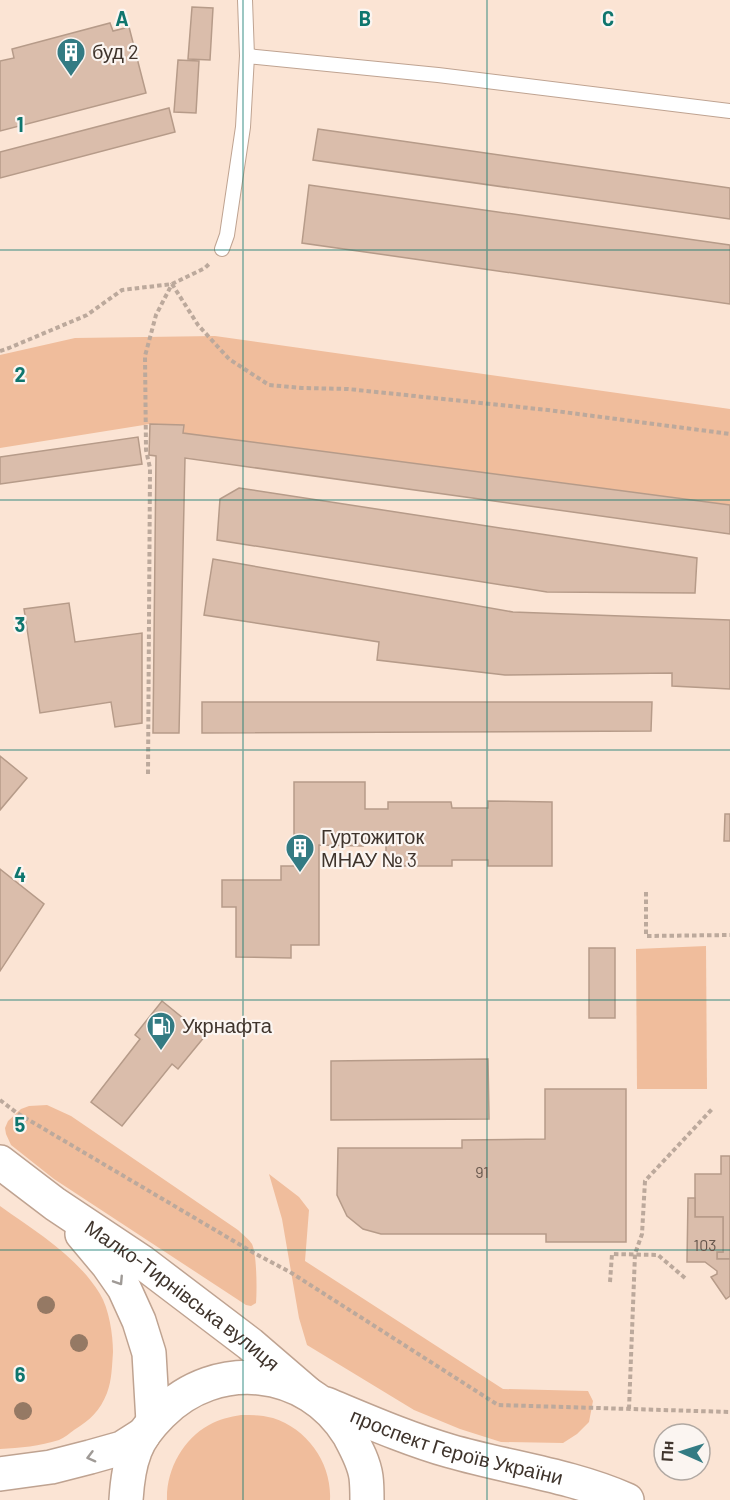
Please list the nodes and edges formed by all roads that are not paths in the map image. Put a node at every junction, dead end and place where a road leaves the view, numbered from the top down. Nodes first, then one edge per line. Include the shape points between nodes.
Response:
1 (245, 0) edge
2 (248, 56) junction
3 (730, 111) edge
4 (222, 249) road end
5 (0, 1162) edge
6 (55, 1204) junction
7 (314, 1398) junction
8 (148, 1428) junction
9 (0, 1474) edge
10 (126, 1500) edge
11 (367, 1500) edge
12 (627, 1500) edge

1 - 2 lane
2 - 3 lane
2 - 4 lane via 243,127
5 - 6 main road, Малко-Тирнівська вулиця
6 - 7 main road, Малко-Тирнівська вулиця via 142,1262
6 -> 8 main road, Малко-Тирнівська вулиця via 108,1265 135,1312 149,1353
7 - 8 main road, проспект Героїв України via 285,1383 261,1377 236,1377 190,1391
7 - 11 main road via 342,1423 356,1448 365,1475
7 - 12 main road, проспект Героїв України via 390,1431 450,1451 604,1490
8 -> 9 main road via 122,1448 51,1467
8 - 10 main road via 135,1449

